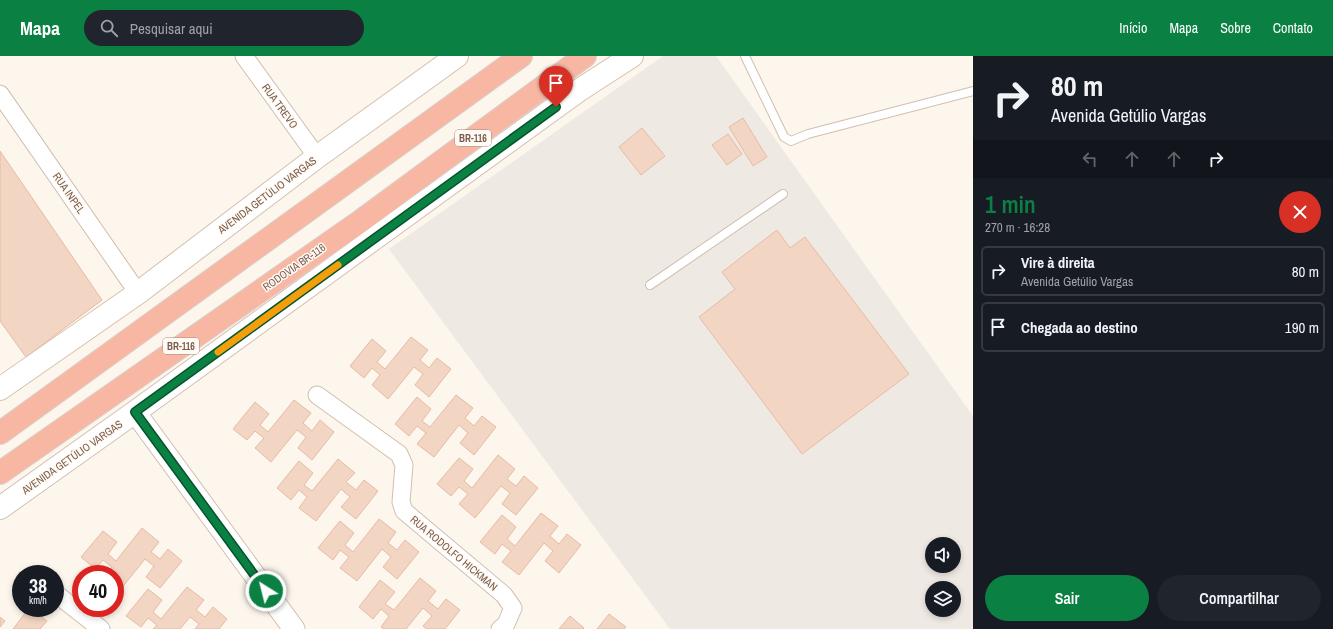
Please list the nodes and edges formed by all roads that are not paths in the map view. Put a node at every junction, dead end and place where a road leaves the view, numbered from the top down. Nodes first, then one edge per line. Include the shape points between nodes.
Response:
1 (244, 56) edge
2 (456, 56) edge
3 (521, 56) edge
4 (585, 56) edge
5 (632, 56) edge
6 (745, 56) edge
7 (973, 91) edge
8 (0, 94) edge
9 (317, 157) junction
10 (783, 194) dead end
11 (650, 285) dead end
12 (138, 293) junction
13 (0, 389) edge
14 (317, 395) dead end
15 (135, 412) junction
16 (0, 433) edge
17 (0, 473) edge
18 (0, 508) edge
19 (64, 600) edge
20 (101, 629) edge
21 (294, 629) edge
22 (500, 629) edge

1 - 9 street, RUA TREVO
2 - 9 main road, AVENIDA GETÚLIO VARGAS
3 - 16 highway
4 - 17 highway, RODOVIA BR-116 / BR-116 via 362,220
5 - 15 main road, AVENIDA GETÚLIO VARGAS via 578,91
6 - 7 lane via 784,137 791,141 808,134
8 - 12 street, RUA INPEL
9 - 12 main road, AVENIDA GETÚLIO VARGAS
10 - 11 lane
12 - 13 main road, AVENIDA GETÚLIO VARGAS
14 - 22 street, RUA RODOLFO HICKMAN via 399,454 404,464 401,502 404,511 504,594 513,608 506,624
15 - 18 main road, AVENIDA GETÚLIO VARGAS
15 - 21 street
19 - 20 street

